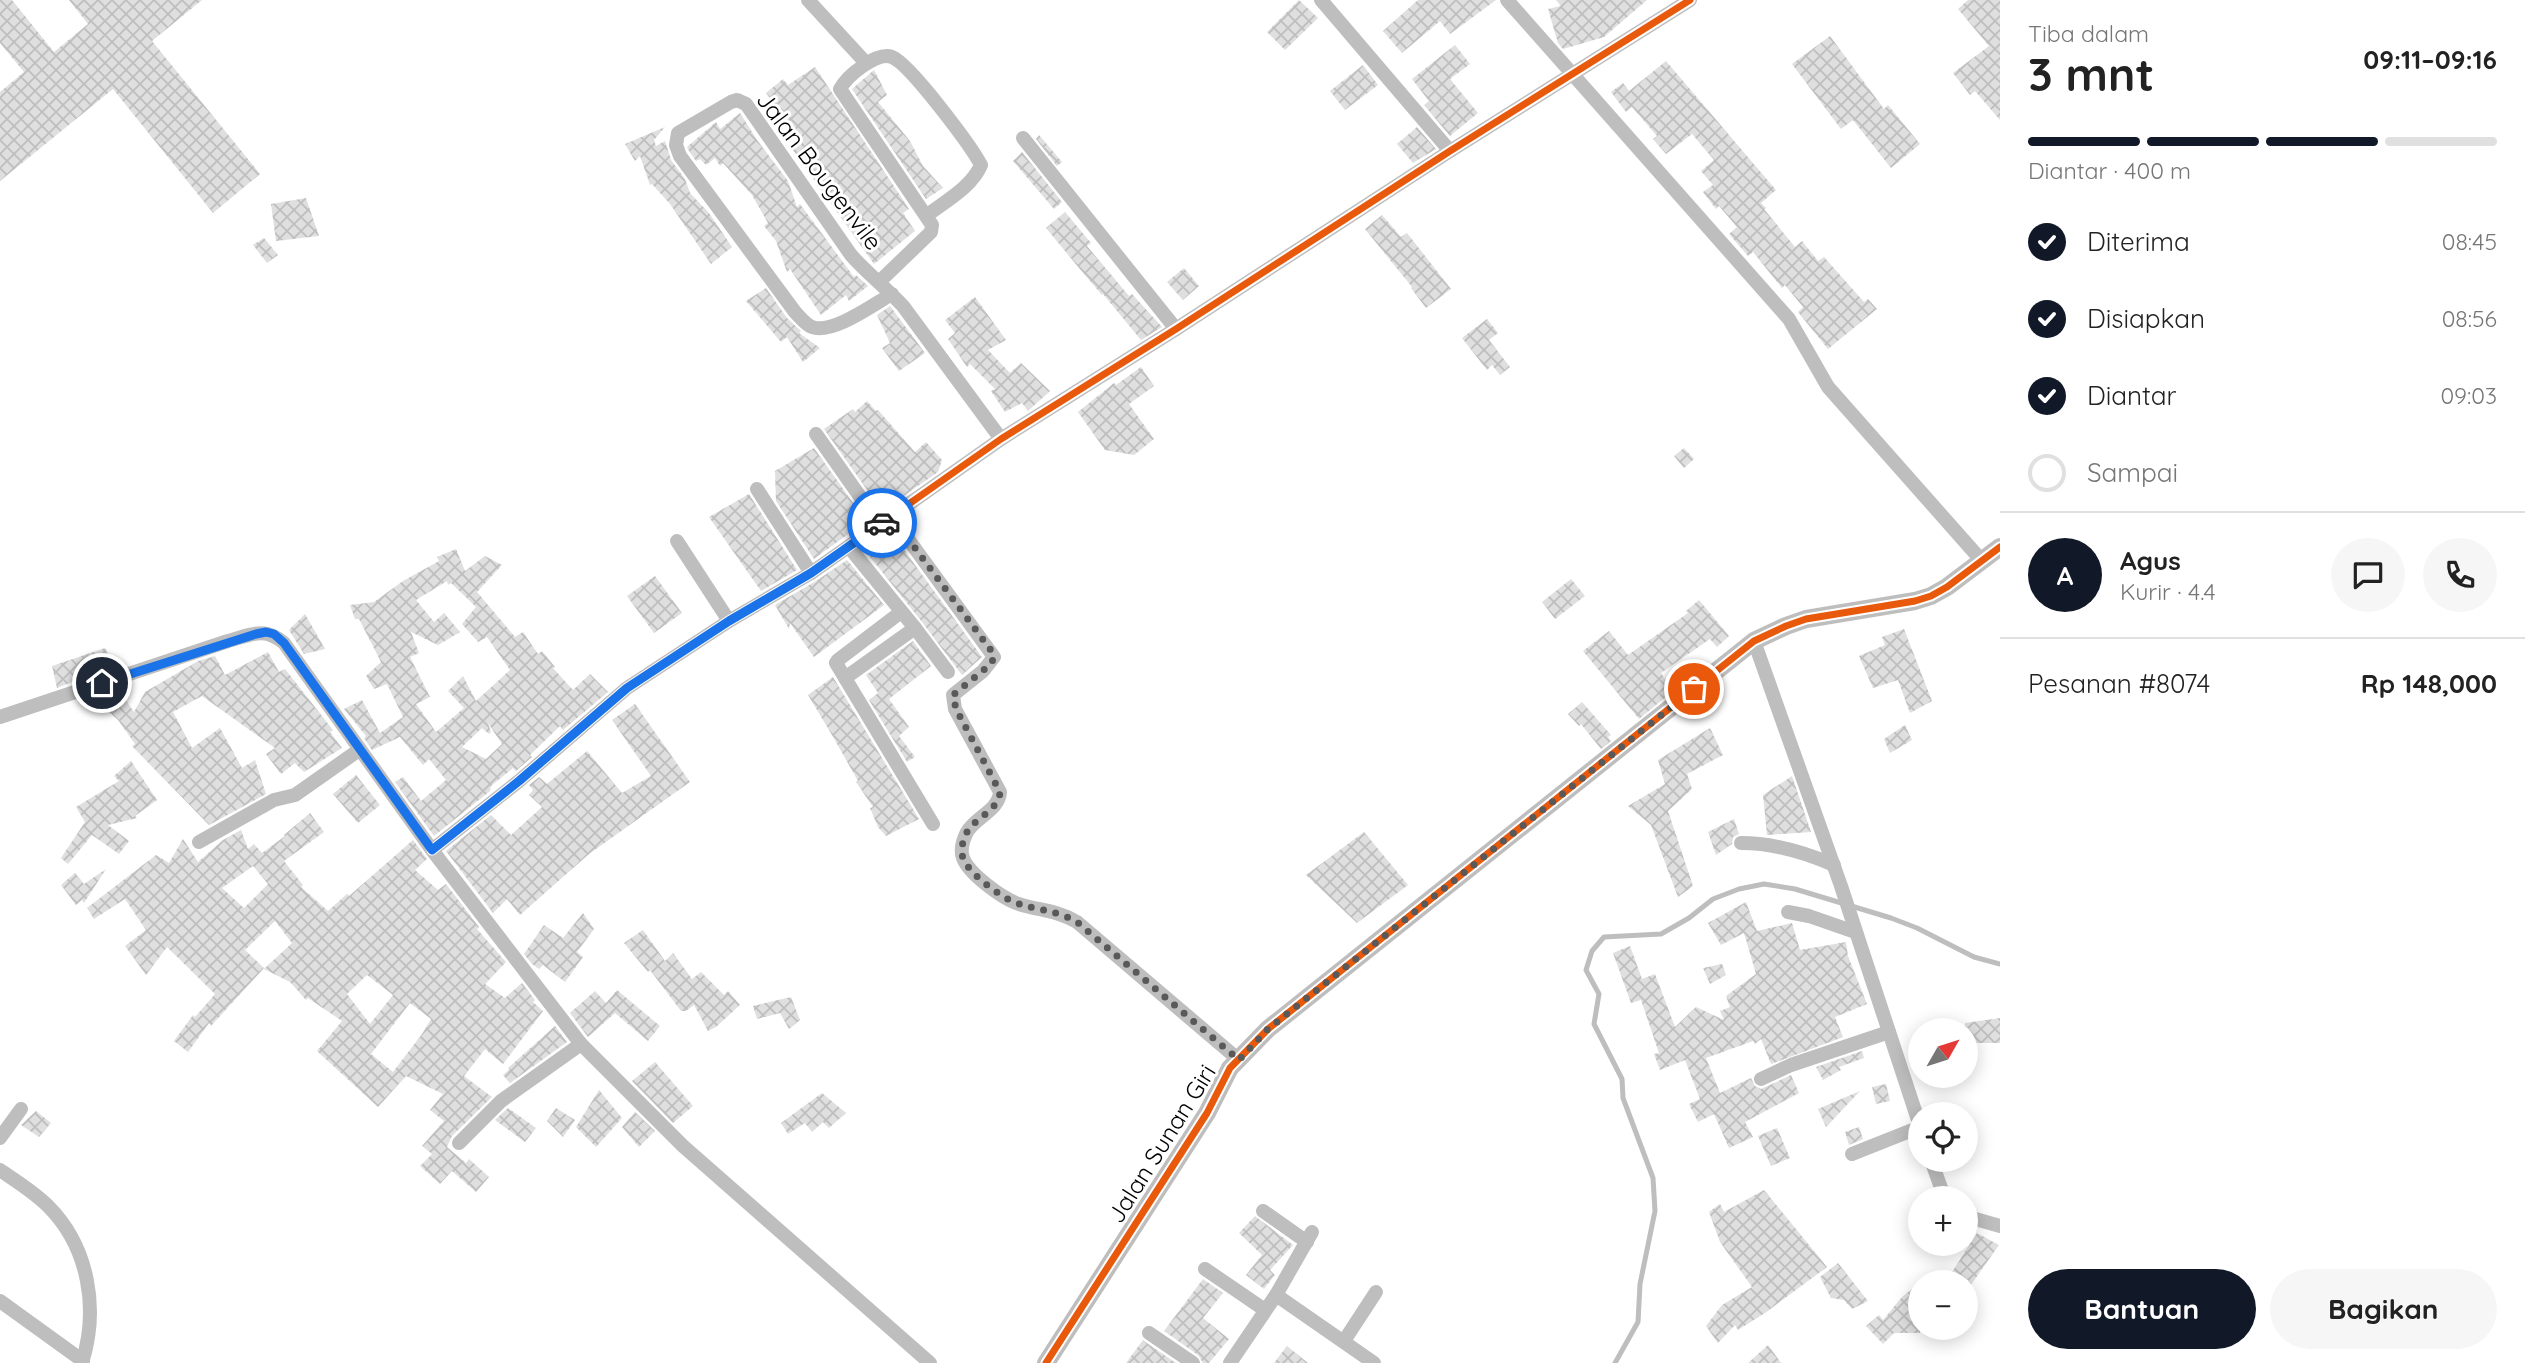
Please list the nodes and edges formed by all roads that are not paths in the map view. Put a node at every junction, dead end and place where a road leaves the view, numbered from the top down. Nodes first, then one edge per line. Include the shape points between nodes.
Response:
1 (808, 0) edge
2 (1321, 0) edge
3 (1507, 0) edge
4 (1690, 0) edge
5 (866, 63) junction
6 (1572, 74) junction
7 (1023, 138) dead end
8 (1450, 151) junction
9 (926, 216) junction
10 (879, 282) junction
11 (892, 294) junction
12 (1177, 329) junction
13 (816, 434) dead end
14 (1001, 439) junction
15 (757, 489) dead end
16 (886, 521) junction
17 (677, 541) dead end
18 (849, 547) junction
19 (2000, 547) edge
20 (1982, 561) junction
21 (811, 573) junction
22 (901, 612) junction
23 (729, 621) junction
24 (915, 628) junction
25 (1754, 641) junction
26 (948, 672) dead end
27 (845, 678) junction
28 (0, 717) edge
29 (359, 750) junction
30 (933, 824) dead end
31 (199, 842) dead end
32 (1741, 843) dead end
33 (432, 850) junction
34 (1833, 865) junction
35 (1788, 912) dead end
36 (1854, 927) junction
37 (1889, 1032) junction
38 (581, 1044) junction
39 (1239, 1060) junction
40 (1761, 1079) dead end
41 (1912, 1102) edge
42 (21, 1109) dead end
43 (1908, 1132) edge
44 (0, 1138) edge
45 (459, 1143) dead end
46 (1852, 1154) dead end
47 (0, 1170) edge
48 (1263, 1211) dead end
49 (1978, 1220) edge
50 (2000, 1226) edge
51 (1205, 1269) dead end
52 (1376, 1292) dead end
53 (1276, 1295) junction
54 (0, 1301) edge
55 (1265, 1310) junction
56 (1149, 1333) dead end
57 (1344, 1341) junction
58 (82, 1362) edge
59 (930, 1363) edge
60 (1046, 1363) edge
61 (1193, 1363) edge
62 (1230, 1363) edge
63 (1374, 1363) edge

1 - 5 street
2 - 8 street
3 - 6 street
4 - 6 street
5 - 9 street via 841,86 841,92
5 - 9 street via 883,55 906,68 981,165 966,185
6 - 8 street
6 - 20 street via 1788,319 1828,387
7 - 12 street
8 - 12 street
9 - 10 street via 931,232
10 - 11 street, Jalan Bougenvile
10 - 11 street, Jalan Bougenvile via 851,255 742,101 731,102 678,133 680,156 809,326 835,326
11 - 14 street, Jalan Bougenvile
12 - 14 street
13 - 16 street
14 - 16 street
15 - 21 street
16 - 18 street
16 - 39 street via 994,657 953,695 1000,792 996,804 967,832 961,846 963,858 996,892 1077,922
17 - 23 street
18 - 21 street
18 - 22 street
19 - 20 street, Jalan Sunan Giri
20 - 25 street, Jalan Sunan Giri via 1931,596 1806,619
21 - 23 street
22 - 24 street
22 - 27 street via 838,660
23 - 33 street via 627,688
24 - 26 street
24 - 27 street
25 - 34 street
25 - 39 street, Jalan Sunan Giri via 1268,1029
27 - 30 street
28 - 29 street via 266,632 284,643
29 - 31 street via 295,795 274,800
29 - 33 street
32 - 34 street via 1781,847
33 - 38 street
34 - 36 street
35 - 36 street
36 - 37 street
37 - 40 street
37 - 41 street
38 - 45 street via 501,1101
38 - 59 street via 683,1146
39 - 60 street, Jalan Sunan Giri
42 - 44 street
43 - 46 street
47 - 58 street via 49,1207 85,1265 91,1308
48 - 53 street via 1310,1237
49 - 50 street
51 - 55 street
52 - 57 street
53 - 55 street
53 - 57 street
54 - 58 street
55 - 62 street
56 - 61 street
57 - 63 street

